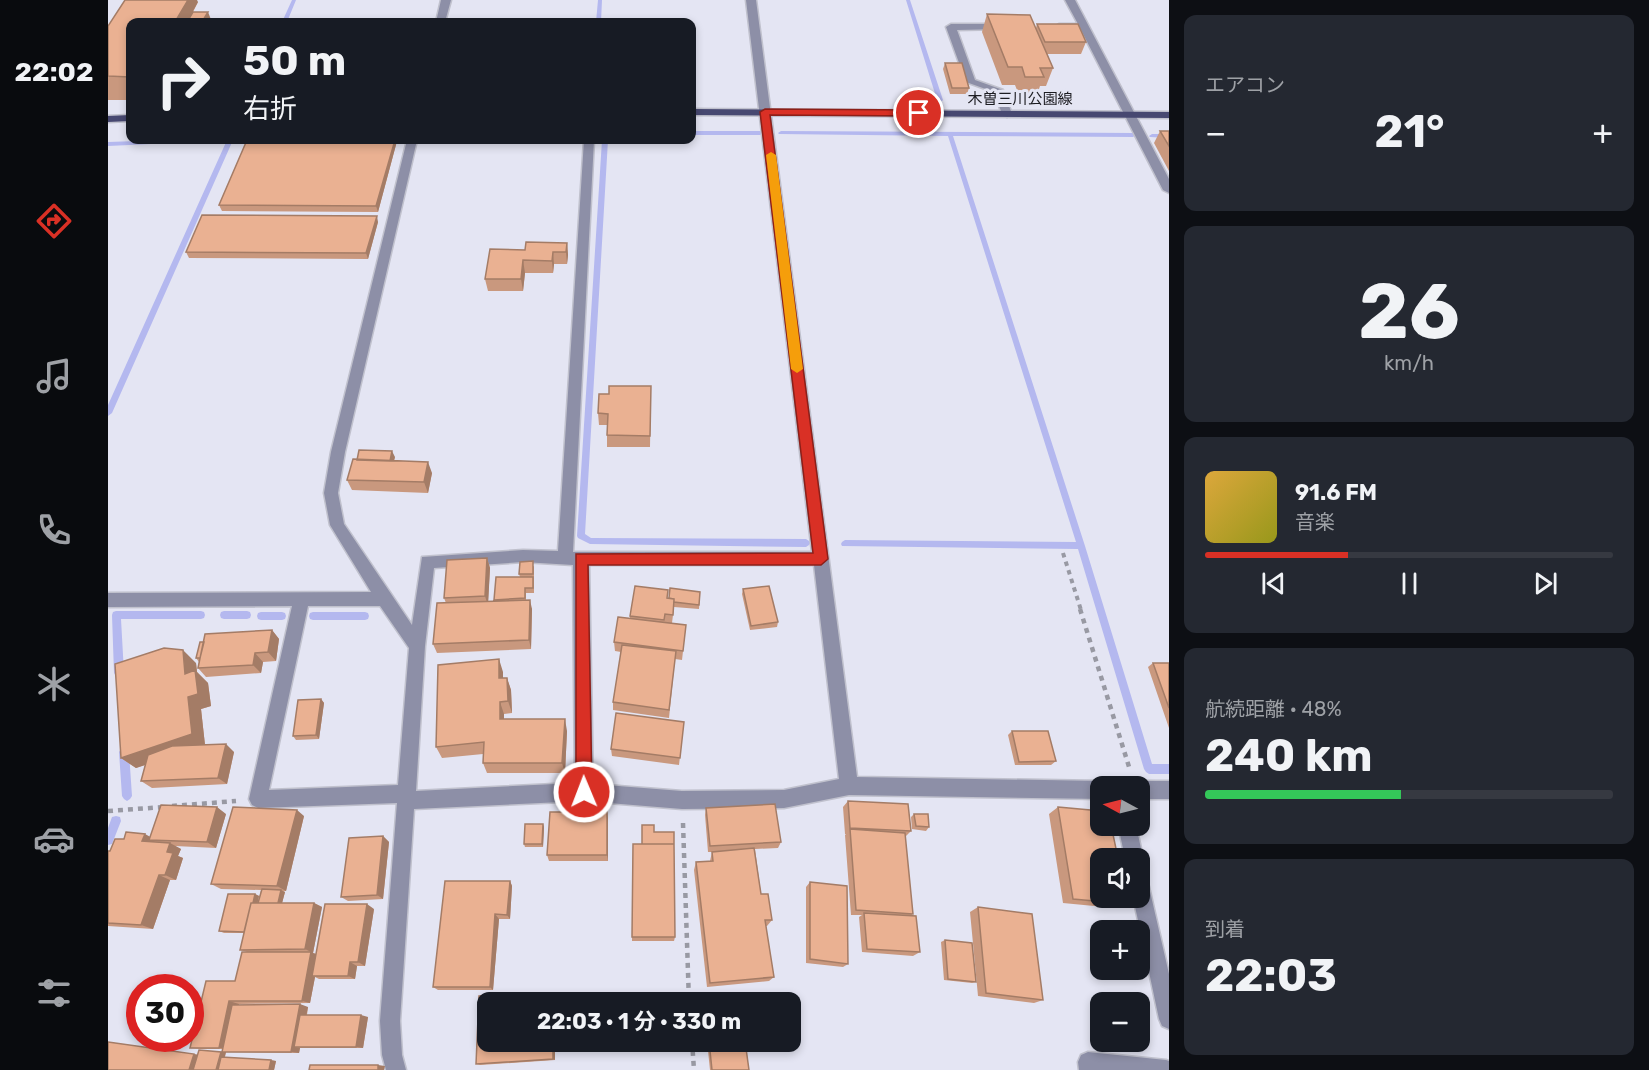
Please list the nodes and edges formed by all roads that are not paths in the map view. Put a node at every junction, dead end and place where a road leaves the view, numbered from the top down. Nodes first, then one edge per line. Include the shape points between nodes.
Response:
1 (446, 0) edge
2 (751, 0) edge
3 (1070, 0) edge
4 (441, 18) edge
5 (1018, 27) edge
6 (1051, 27) edge
7 (1084, 27) junction
8 (696, 112) edge
9 (765, 112) junction
10 (1007, 114) junction
11 (1130, 115) junction
12 (1169, 115) edge
13 (126, 118) edge
14 (108, 119) edge
15 (411, 144) edge
16 (589, 144) edge
17 (1169, 190) edge
18 (573, 558) junction
19 (821, 559) junction
20 (386, 599) junction
21 (108, 600) edge
22 (301, 602) junction
23 (417, 646) junction
24 (1150, 785) edge
25 (849, 786) junction
26 (1090, 790) edge
27 (1169, 790) edge
28 (584, 792) junction
29 (407, 797) junction
30 (1145, 908) edge
31 (1169, 1019) edge
32 (396, 1070) edge
33 (1089, 1070) edge
34 (1166, 1070) edge

1 - 4 street
2 - 9 street
3 - 7 street
5 - 10 street via 951,27 971,82 998,90
6 - 7 street
7 - 11 street
8 - 9 main road, 木曽三川公園線
9 - 10 main road, 木曽三川公園線
9 - 19 street
10 - 11 main road, 木曽三川公園線
11 - 12 main road, 木曽三川公園線
11 - 17 street
13 - 14 main road
15 - 20 street via 331,493 337,525
16 - 18 street
18 - 19 street
18 - 23 street via 523,556 427,562
18 - 28 street
19 - 25 street
20 - 22 street
20 - 23 street
21 - 22 street
22 - 29 street via 258,800
23 - 29 street
24 - 27 street
25 - 26 street
25 - 28 street via 784,799 682,801
28 - 29 street
29 - 32 street via 390,1021
30 - 31 street
33 - 34 street via 1088,1062

